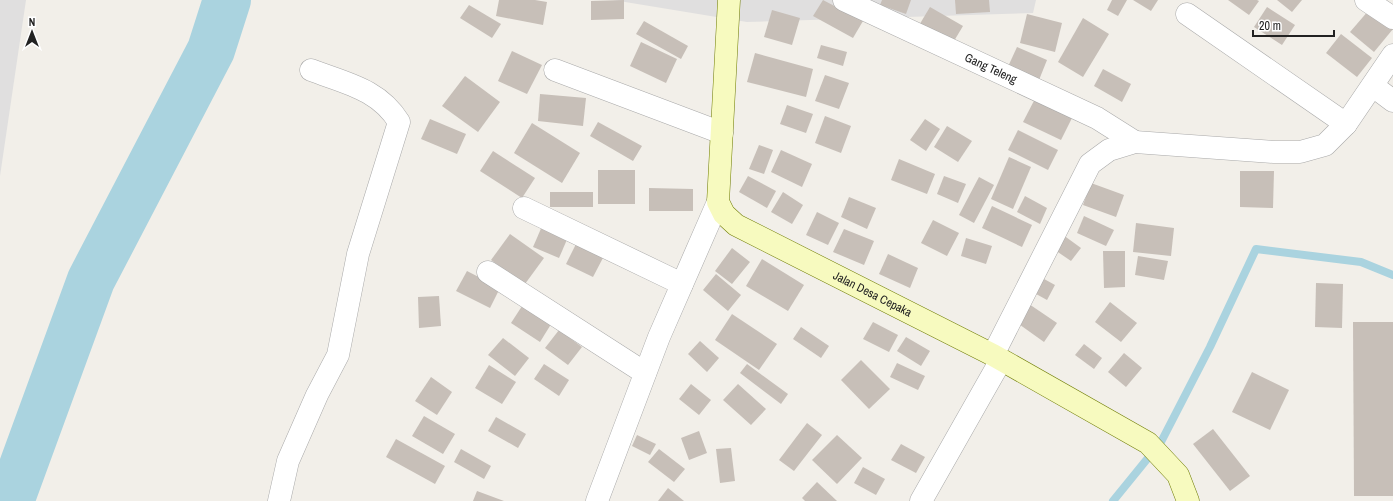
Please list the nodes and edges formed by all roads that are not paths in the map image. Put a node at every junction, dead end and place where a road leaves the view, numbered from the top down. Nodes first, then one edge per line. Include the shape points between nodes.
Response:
1 (729, 0) edge
2 (844, 0) edge
3 (1366, 0) edge
4 (1187, 14) dead end
5 (1393, 18) edge
6 (1393, 55) edge
7 (311, 70) dead end
8 (555, 70) dead end
9 (1373, 86) junction
10 (1393, 101) edge
11 (1346, 124) junction
12 (722, 133) junction
13 (1135, 142) junction
14 (718, 202) junction
15 (524, 208) dead end
16 (488, 272) dead end
17 (682, 284) junction
18 (997, 358) junction
19 (645, 373) junction
20 (279, 501) edge
21 (597, 501) edge
22 (921, 501) edge
23 (1188, 501) edge

1 - 12 street
2 - 13 street, Gang Teleng via 1097,118
3 - 5 street
4 - 11 street
6 - 9 street
7 - 20 street via 367,90 392,110 399,122 358,254 338,355 288,461
8 - 12 street
9 - 10 street
9 - 11 street
11 - 13 street via 1325,145 1300,152
12 - 14 street
13 - 18 street via 1109,150 1090,164
14 - 17 street
14 - 18 street, Jalan Desa Cepaka via 724,214 736,225
15 - 17 street
16 - 19 street
17 - 19 street
18 - 22 street
18 - 23 street, Jalan Desa Cepaka via 1148,443 1178,475
19 - 21 street

